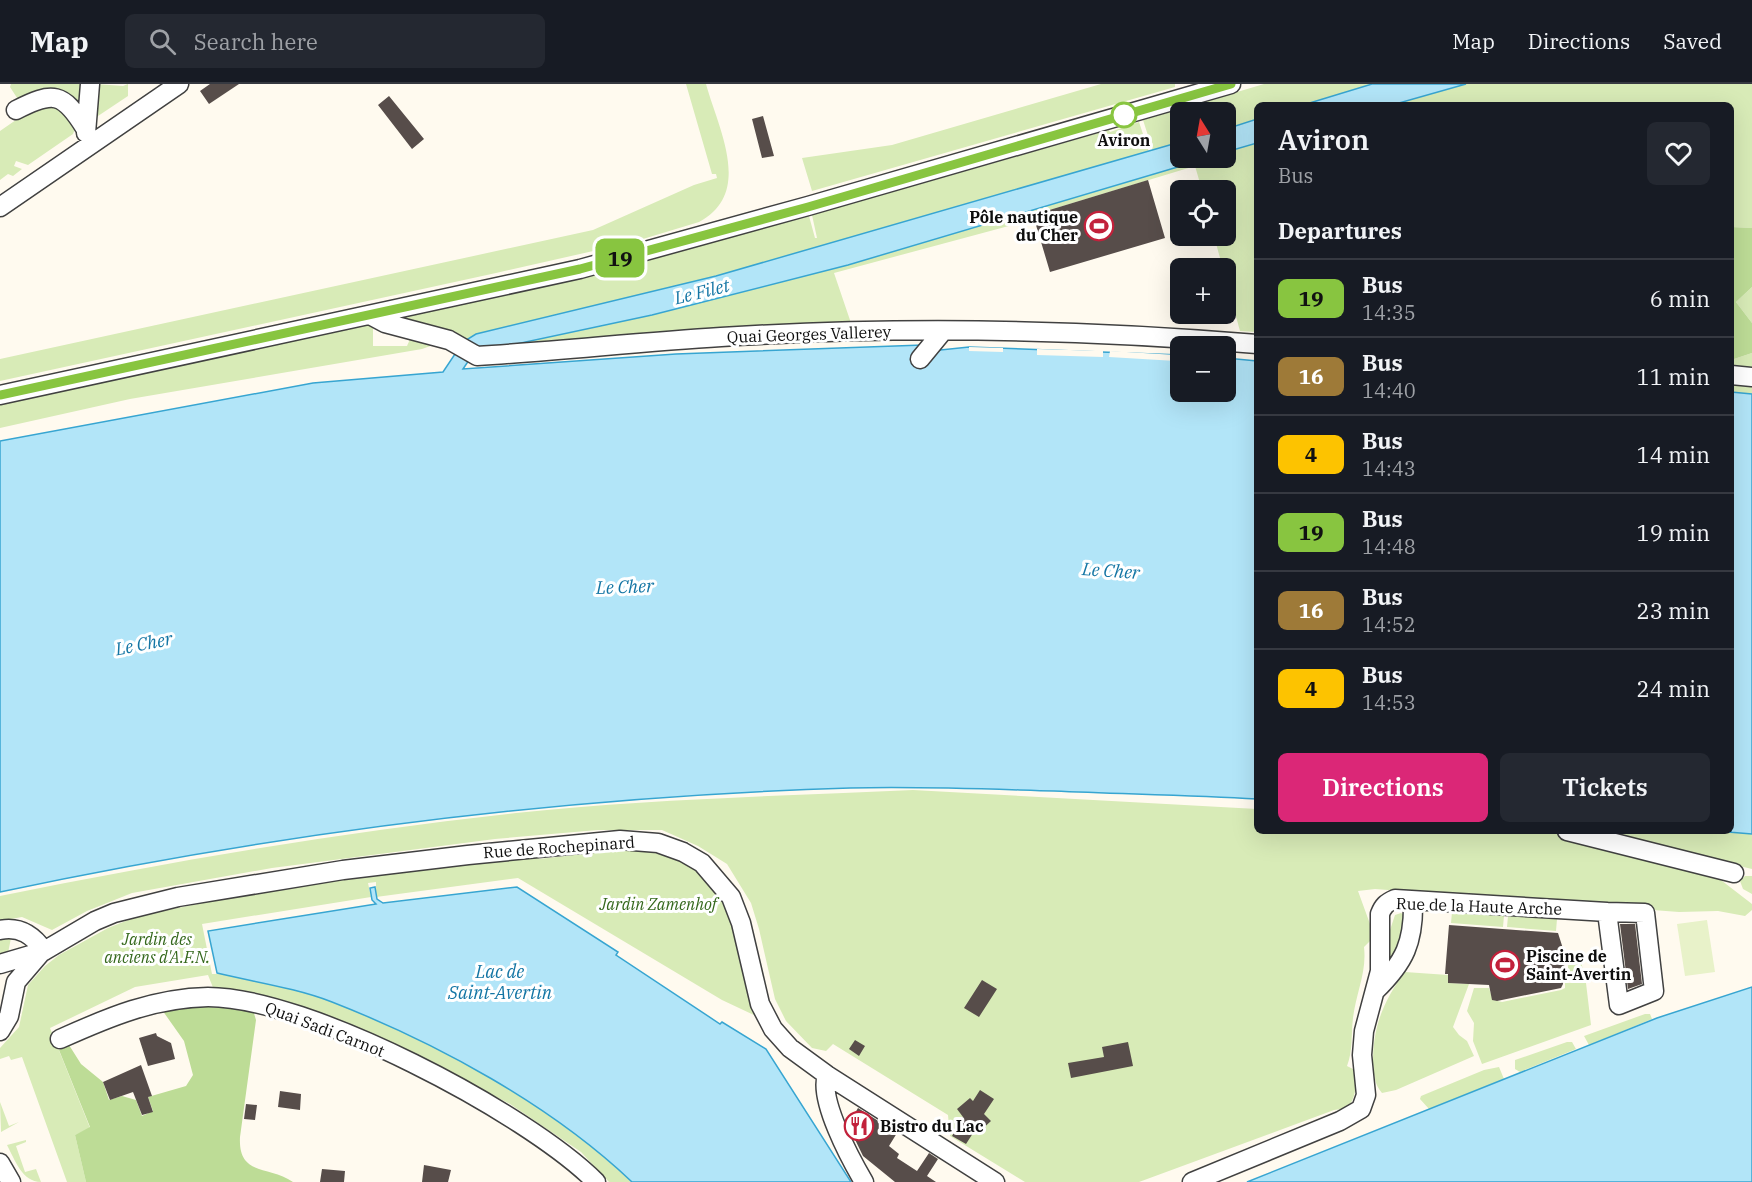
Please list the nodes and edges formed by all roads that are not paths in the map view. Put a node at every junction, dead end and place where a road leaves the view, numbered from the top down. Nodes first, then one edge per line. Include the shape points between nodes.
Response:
1 (90, 84) edge
2 (179, 84) edge
3 (1231, 84) edge
4 (154, 91) edge
5 (16, 110) dead end
6 (86, 128) junction
7 (89, 146) junction
8 (0, 207) edge
9 (370, 315) junction
10 (943, 331) junction
11 (1254, 344) edge
12 (920, 359) dead end
13 (1734, 375) edge
14 (1752, 377) edge
15 (0, 395) edge
16 (1579, 834) edge
17 (1734, 873) dead end
18 (1413, 901) junction
19 (1607, 912) junction
20 (0, 930) edge
21 (44, 951) junction
22 (0, 964) edge
23 (0, 974) edge
24 (1376, 991) junction
25 (11, 999) junction
26 (0, 1030) edge
27 (60, 1039) dead end
28 (827, 1075) junction
29 (0, 1163) edge
30 (11, 1182) edge
31 (596, 1182) edge
32 (864, 1182) edge
33 (996, 1182) edge
34 (1192, 1182) edge

1 - 6 street
2 - 4 street
3 - 9 street via 679,243
4 - 7 street
5 - 6 street via 42,98 57,98 67,102
6 - 7 street
7 - 8 street
9 - 10 street, Quai Georges Vallerey via 449,340 477,356 722,337
9 - 15 street
10 - 11 street, Quai Georges Vallerey
10 - 12 street
13 - 14 street
16 - 17 street
18 - 19 street, Rue de la Haute Arche
18 - 24 street via 1407,949 1397,970
18 - 24 street, Rue de la Haute Arche via 1395,899 1383,906
19 - 19 street, Rue de la Haute Arche via 1613,958 1619,1005 1654,991 1645,913
20 - 21 street via 22,931
21 - 22 street, Rue de Rochepinard
21 - 25 street, Rue de Rochepinard via 22,974
21 - 28 street, Rue de Rochepinard via 114,913 178,897 468,855 620,840 658,843 692,856 721,883 737,909 758,996 769,1022 790,1048
23 - 25 street
24 - 34 street, Rue de la Haute Arche via 1364,1031 1366,1095 1361,1109 1347,1119
25 - 26 street, Rue de Rochepinard via 9,1016
27 - 31 street, Quai Sadi Carnot via 138,1006 169,999 210,997 255,1003 379,1047 472,1095 546,1141
28 - 32 street via 824,1083 828,1100
28 - 33 street, Rue de Rochepinard
29 - 30 street

